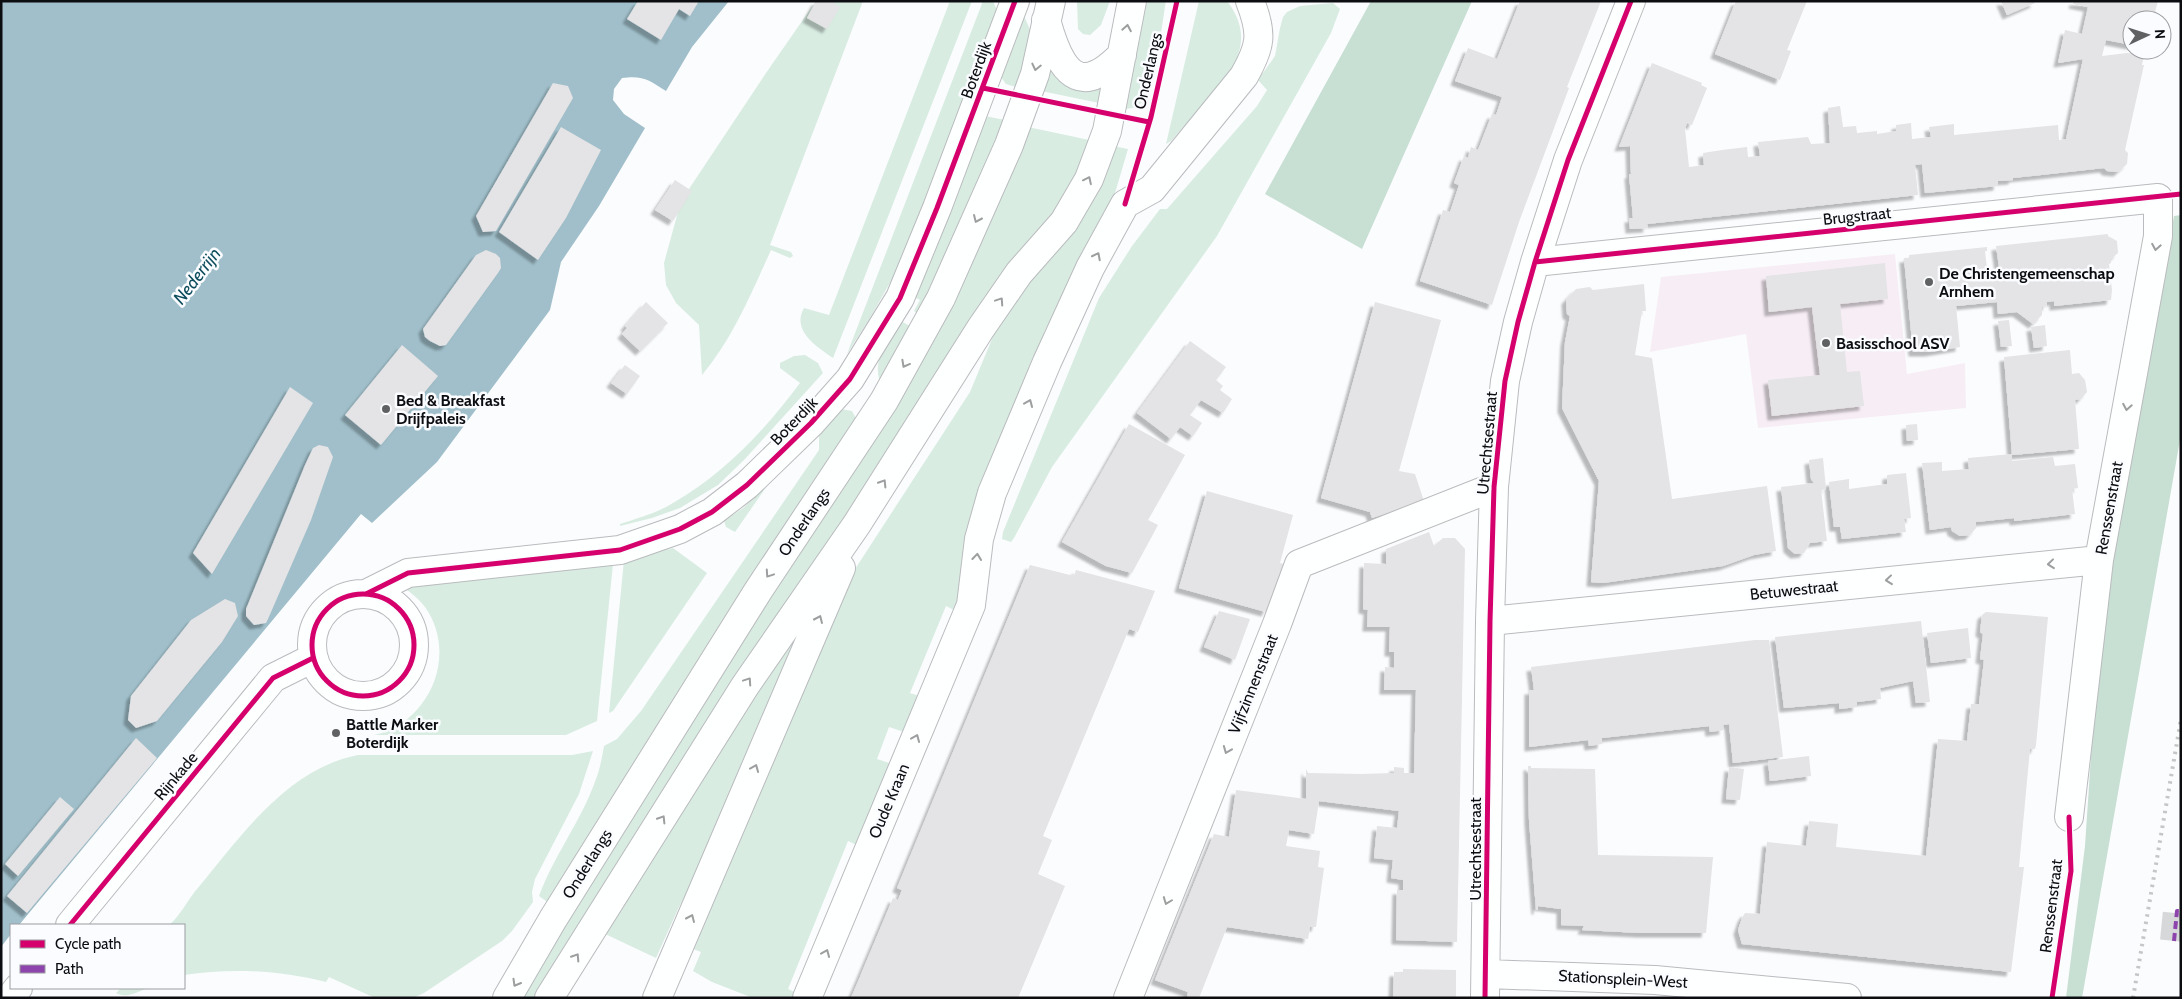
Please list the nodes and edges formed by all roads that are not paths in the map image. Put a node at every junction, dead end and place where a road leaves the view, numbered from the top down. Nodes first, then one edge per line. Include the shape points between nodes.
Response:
1 (1015, 1) edge
2 (1132, 1) edge
3 (1250, 1) edge
4 (1631, 1) edge
5 (1049, 11) edge
6 (1122, 55) junction
7 (2158, 198) joint
8 (1535, 262) junction
9 (1494, 488) junction
10 (857, 524) junction
11 (2099, 560) junction
12 (366, 594) junction
13 (1490, 621) junction
14 (313, 658) junction
15 (2069, 817) dead end
16 (71, 924) edge
17 (1486, 986) edge
18 (1582, 987) edge
19 (507, 998) edge
20 (549, 998) edge
21 (657, 998) edge
22 (807, 998) edge
23 (1128, 998) edge
24 (1848, 998) edge

1 - 12 street, Boterdijk via 900,298 850,379 748,485 712,512 680,529 620,550 408,573
6 -> 2 street, Onderlangs
22 -> 3 street, Oude Kraan via 971,605 979,539 992,493 1068,315 1125,204 1152,188 1244,76 1253,60 1260,29
4 - 8 street, Utrechtsestraat via 1568,160
5 - 6 street, Onderlangs via 1054,49 1078,75 1096,75
5 -> 19 street, Onderlangs via 1034,74 1009,145 941,298 904,367 758,591
10 -> 6 street, Onderlangs via 982,328 1020,273 1064,222 1089,179 1107,131
7 - 8 street, Brugstraat
7 -> 11 street, Renssenstraat via 2158,236
8 - 9 street, Utrechtsestraat via 1505,381
9 - 13 street, Utrechtsestraat
9 -> 23 street, Vijfzinnenstraat via 1299,564
20 -> 10 street, Onderlangs via 745,686
21 -> 10 street via 836,581
11 -> 13 street, Betuwestraat
11 - 15 street, Renssenstraat
12 - 14 street via 336,602 323,613 315,626
12 - 14 street via 395,606 406,618 412,634 413,652 408,668 398,682 383,692 366,696 349,694 332,686 320,674
13 - 17 street, Utrechtsestraat
14 - 16 street, Rijnkade via 273,678
17 - 18 street, Stationsplein-West
18 - 24 street, Stationsplein-West via 1655,980

